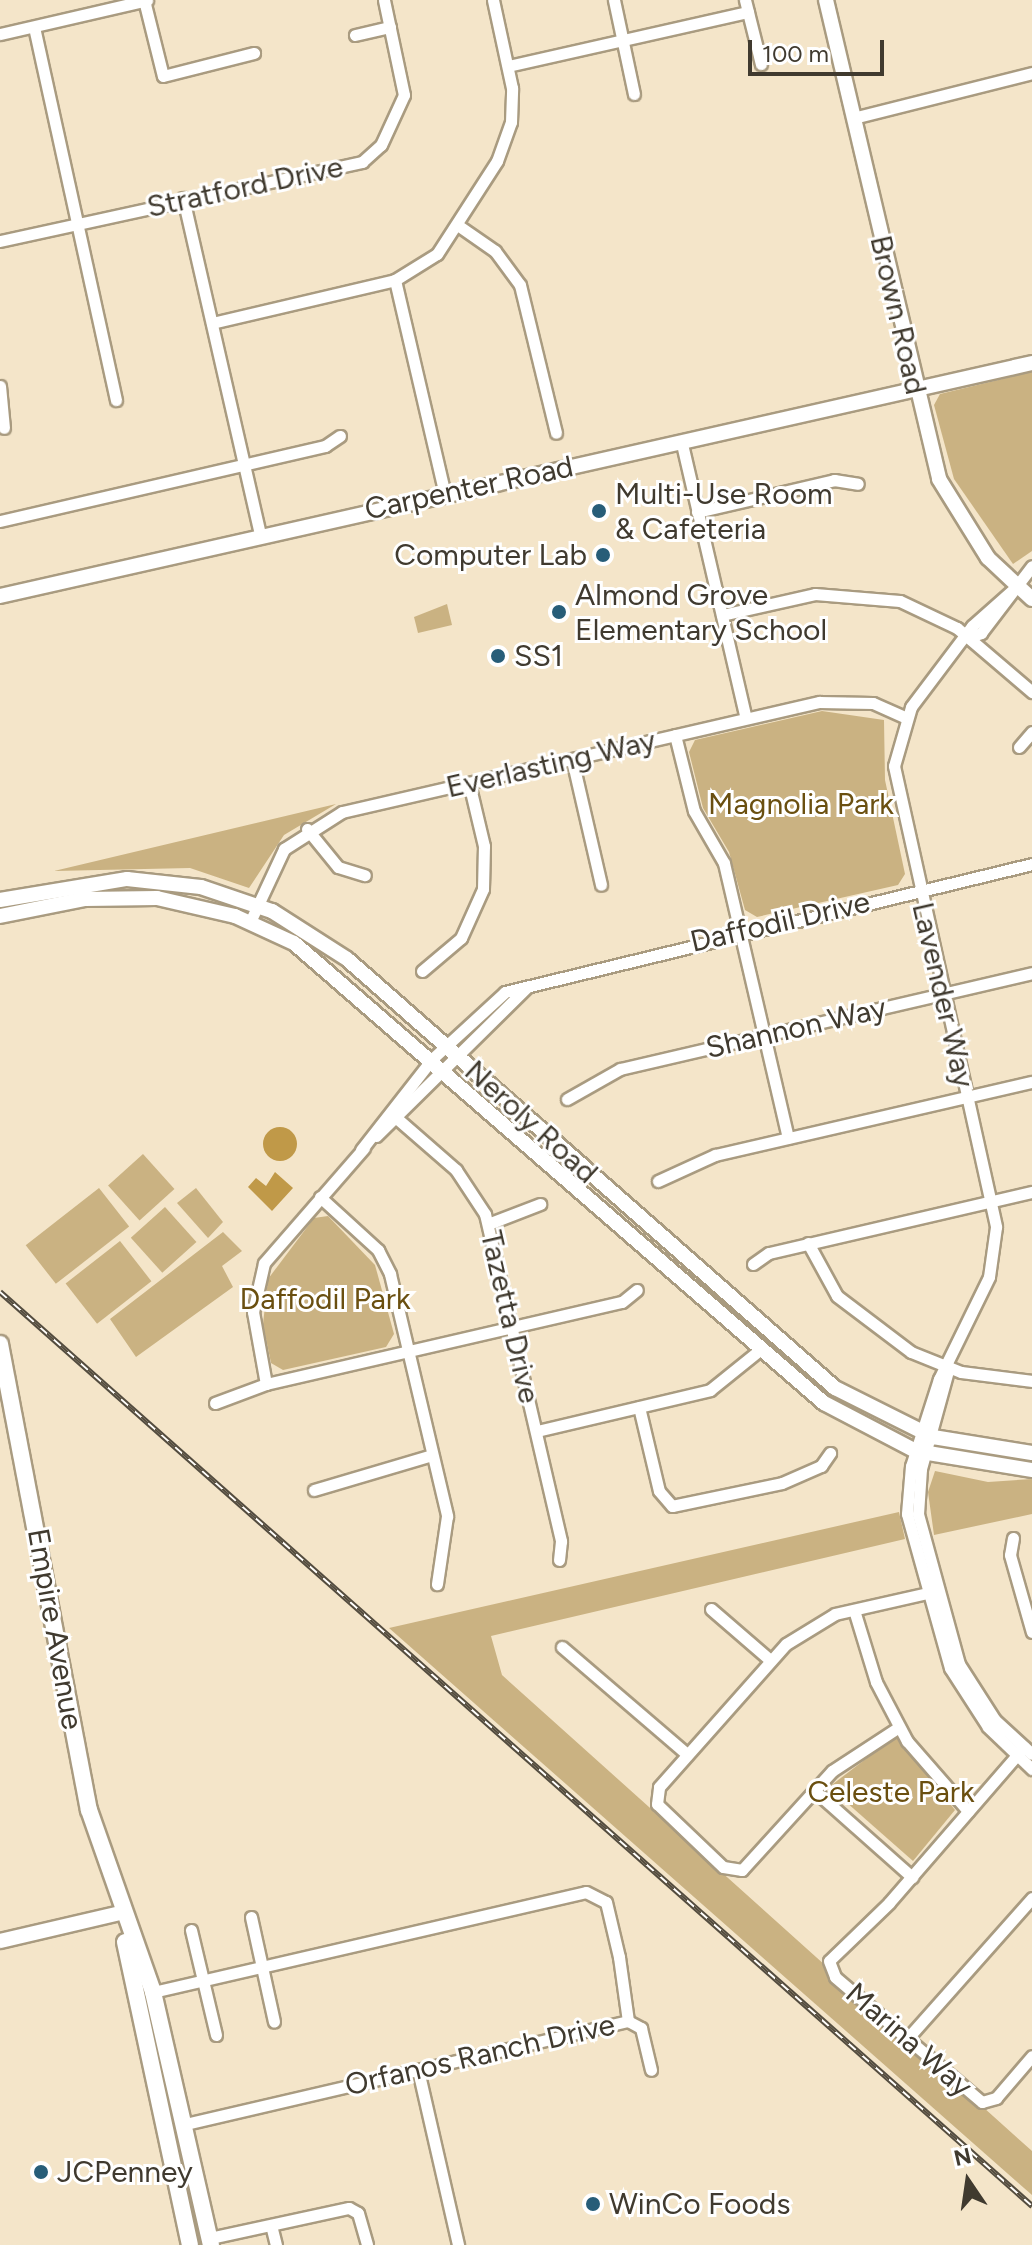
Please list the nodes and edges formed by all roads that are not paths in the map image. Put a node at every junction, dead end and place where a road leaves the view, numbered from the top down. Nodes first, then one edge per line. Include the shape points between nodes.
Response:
1 (145, 0) edge
2 (384, 0) edge
3 (493, 0) edge
4 (614, 0) edge
5 (826, 0) edge
6 (746, 6) edge
7 (34, 27) junction
8 (390, 27) junction
9 (0, 34) edge
10 (355, 35) dead end
11 (622, 40) junction
12 (254, 53) dead end
13 (761, 64) dead end
14 (508, 66) junction
15 (1032, 73) edge
16 (634, 94) dead end
17 (853, 118) junction
18 (183, 198) junction
19 (75, 224) junction
20 (459, 226) junction
21 (0, 241) edge
22 (395, 280) junction
23 (212, 323) junction
24 (1032, 363) edge
25 (0, 386) edge
26 (916, 390) junction
27 (116, 400) dead end
28 (4, 428) dead end
29 (556, 433) dead end
30 (340, 436) dead end
31 (682, 444) junction
32 (244, 465) junction
33 (858, 484) dead end
34 (445, 495) junction
35 (697, 512) junction
36 (0, 521) edge
37 (260, 535) junction
38 (1032, 566) edge
39 (1017, 586) junction
40 (0, 596) edge
41 (1032, 599) edge
42 (722, 615) junction
43 (969, 637) junction
44 (1032, 692) edge
45 (746, 718) junction
46 (906, 718) junction
47 (1032, 732) edge
48 (675, 735) junction
49 (1019, 747) dead end
50 (572, 759) junction
51 (469, 783) junction
52 (307, 829) junction
53 (1032, 864) edge
54 (365, 875) dead end
55 (601, 885) dead end
56 (919, 890) junction
57 (0, 900) edge
58 (257, 905) junction
59 (0, 916) edge
60 (250, 922) junction
61 (740, 931) junction
62 (422, 971) dead end
63 (1032, 973) edge
64 (944, 993) junction
65 (765, 1035) junction
66 (449, 1050) junction
67 (438, 1063) junction
68 (1032, 1082) edge
69 (967, 1097) junction
70 (567, 1099) dead end
71 (392, 1114) junction
72 (788, 1138) junction
73 (658, 1181) dead end
74 (1032, 1192) edge
75 (320, 1197) junction
76 (991, 1201) junction
77 (540, 1204) dead end
78 (488, 1224) junction
79 (808, 1243) junction
80 (753, 1264) dead end
81 (637, 1290) dead end
82 (512, 1327) junction
83 (0, 1344) edge
84 (762, 1348) junction
85 (408, 1351) junction
86 (949, 1367) junction
87 (1032, 1381) edge
88 (266, 1384) junction
89 (215, 1403) dead end
90 (639, 1407) junction
91 (537, 1431) junction
92 (927, 1435) junction
93 (922, 1452) junction
94 (830, 1453) dead end
95 (1032, 1453) edge
96 (432, 1455) junction
97 (1032, 1470) edge
98 (314, 1490) dead end
99 (1013, 1538) dead end
100 (559, 1560) dead end
101 (437, 1584) dead end
102 (931, 1592) junction
103 (711, 1609) dead end
104 (854, 1610) junction
105 (1032, 1632) edge
106 (562, 1647) dead end
107 (770, 1660) junction
108 (899, 1727) junction
109 (1024, 1752) edge
110 (687, 1754) junction
111 (1032, 1769) edge
112 (815, 1791) junction
113 (968, 1811) junction
114 (912, 1877) junction
115 (1030, 1904) edge
116 (120, 1913) junction
117 (251, 1917) dead end
118 (191, 1930) dead end
119 (0, 1941) edge
120 (261, 1968) junction
121 (203, 1981) junction
122 (153, 1992) junction
123 (628, 2021) junction
124 (274, 2022) dead end
125 (216, 2035) dead end
126 (906, 2040) junction
127 (148, 2051) junction
128 (1032, 2056) edge
129 (418, 2070) junction
130 (651, 2070) dead end
131 (184, 2124) junction
132 (271, 2225) junction
133 (211, 2242) edge
134 (190, 2245) edge
135 (276, 2245) edge
136 (367, 2245) edge
137 (458, 2245) edge

1 - 7 street
1 - 12 street via 163,76
2 - 8 street, Stratford Drive
3 - 14 street
4 - 11 street
5 - 17 street, Brown Road
6 - 11 street
6 - 13 street
7 - 9 street
7 - 19 street
8 - 10 street
8 - 18 street, Stratford Drive via 404,95 373,154 289,181
11 - 14 street
11 - 16 street
14 - 20 street via 513,103 506,143
15 - 17 street
17 - 26 street, Brown Road
18 - 19 street, Stratford Drive
18 - 23 street
19 - 21 street, Stratford Drive
19 - 27 street
20 - 22 street via 437,254
20 - 29 street via 495,251 520,285
22 - 23 street
22 - 34 street
23 - 32 street
24 - 26 street, Carpenter Road
25 - 28 street
26 - 31 street, Carpenter Road
26 - 39 street, Brown Road via 939,479 962,525
30 - 32 street
31 - 34 street, Carpenter Road
31 - 35 street
32 - 36 street
32 - 37 street
33 - 35 street via 834,480
34 - 37 street, Carpenter Road
35 - 42 street
37 - 40 street, Carpenter Road
38 - 39 street
39 - 41 street, Brown Road
39 - 43 street via 981,633
42 - 43 street via 815,594 867,594 927,611
42 - 45 street
43 - 44 street
43 - 46 street
45 - 46 street, Everlasting Way via 837,700
45 - 48 street, Everlasting Way
46 - 56 street, Lavender Way via 896,791
47 - 49 street
48 - 50 street, Everlasting Way
48 - 61 street via 694,811 724,863
50 - 51 street, Everlasting Way
50 - 55 street
51 - 52 street, Everlasting Way via 342,812
51 - 62 street via 484,846 483,889 461,938
52 - 54 street via 338,867
52 - 58 street, Everlasting Way via 278,858
53 - 56 street, Daffodil Drive
56 - 61 street, Daffodil Drive
56 - 64 street, Lavender Way
57 - 58 street, Neroly Road via 127,879 201,887
58 - 60 street, Everlasting Way
58 - 66 street, Neroly Road via 347,959
59 - 60 street, Neroly Road via 127,896 197,904
60 - 67 street, Neroly Road via 319,960
61 - 65 street
61 - 66 street, Daffodil Drive via 529,985
63 - 64 street, Shannon Way
64 - 65 street, Shannon Way
64 - 69 street, Lavender Way
65 - 70 street, Shannon Way via 609,1073
65 - 72 street
66 - 67 street, Daffodil Drive
66 - 92 street, Neroly Road via 835,1388
67 - 71 street, Daffodil Drive
67 - 84 street, Neroly Road
68 - 69 street
69 - 72 street
69 - 76 street, Lavender Way
71 - 75 street, Daffodil Drive
71 - 78 street, Tazetta Drive via 456,1170
72 - 73 street via 692,1161
74 - 76 street
75 - 85 street via 378,1250
75 - 88 street, Daffodil Drive via 271,1252 259,1279 253,1312
76 - 79 street
76 - 86 street, Lavender Way via 994,1260
77 - 78 street
78 - 82 street, Tazetta Drive
79 - 80 street
79 - 86 street via 825,1283 860,1317 911,1352
81 - 82 street via 622,1302
82 - 85 street
82 - 91 street, Tazetta Drive
83 - 116 main road, Empire Avenue via 78,1758
84 - 90 street via 710,1390
84 - 93 street, Neroly Road via 824,1403
85 - 88 street
85 - 96 street
86 - 87 street
86 - 92 street, Lavender Way
88 - 89 street
90 - 91 street
90 - 94 street via 659,1491 672,1506 782,1483 821,1466
91 - 100 street, Tazetta Drive
92 - 93 street, Lavender Way
92 - 95 street, Neroly Road
93 - 97 street, Neroly Road
93 - 102 street, Lavender Way via 907,1514
96 - 98 street
96 - 101 street via 448,1526
99 - 105 street via 1010,1555
102 - 104 street
102 - 109 street, Lavender Way via 959,1664 995,1720
103 - 107 street
104 - 107 street via 809,1628
104 - 108 street via 876,1682
106 - 110 street
107 - 110 street
108 - 112 street
108 - 113 street
109 - 111 street, Lavender Way
109 - 113 street, Marina Way
110 - 112 street via 656,1796 723,1867 742,1870
112 - 114 street
113 - 114 street, Marina Way
114 - 126 street, Marina Way via 829,1961 835,1977
115 - 126 street
116 - 119 street
116 - 122 main road, Empire Avenue
116 - 127 main road, Empire Avenue
117 - 120 street
118 - 121 street
120 - 121 street, Orfanos Ranch Drive
120 - 123 street, Orfanos Ranch Drive via 586,1892 606,1902
120 - 124 street
121 - 122 street, Orfanos Ranch Drive
121 - 125 street
122 - 131 main road, Empire Avenue
123 - 129 street, Orfanos Ranch Drive
123 - 130 street via 641,2028
126 - 128 street, Marina Way via 982,2102 996,2098
127 - 131 main road via 158,2064 171,2116
127 - 134 main road, Empire Avenue
129 - 131 street, Orfanos Ranch Drive
129 - 137 street
131 - 133 main road, Empire Avenue
132 - 133 street
132 - 135 street
132 - 136 street via 349,2208 358,2213

